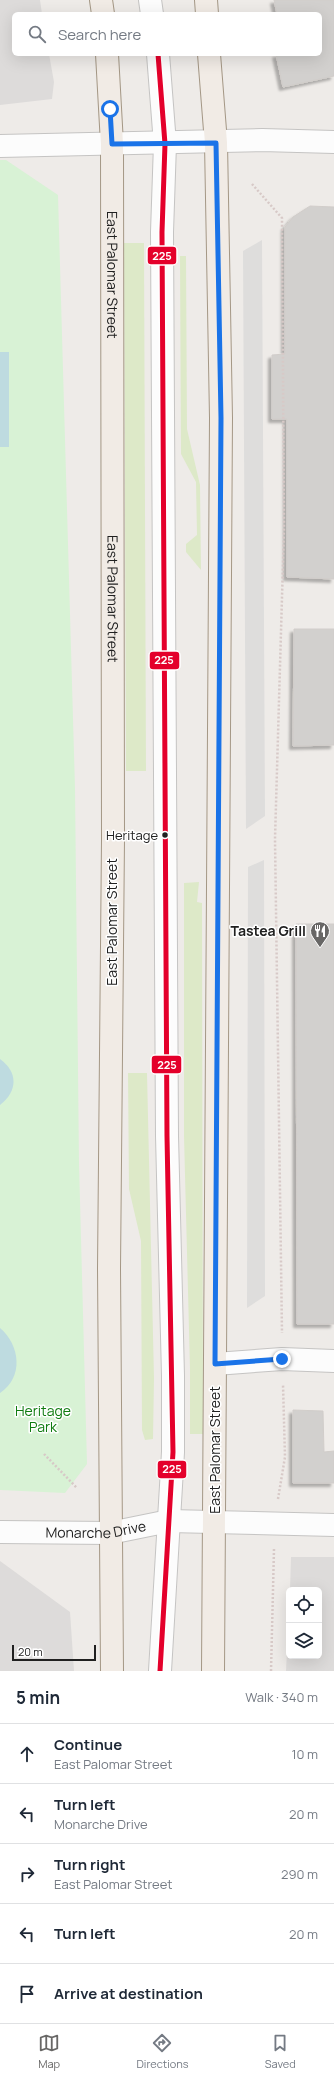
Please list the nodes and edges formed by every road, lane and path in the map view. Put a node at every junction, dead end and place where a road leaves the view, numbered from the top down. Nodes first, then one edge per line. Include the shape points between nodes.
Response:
1 (101, 0) edge
2 (150, 0) edge
3 (206, 0) edge
4 (103, 12) edge
5 (152, 12) edge
6 (207, 12) edge
7 (107, 56) edge
8 (158, 56) edge
9 (209, 56) edge
10 (334, 142) edge
11 (216, 143) junction
12 (112, 144) junction
13 (165, 144) junction
14 (0, 146) edge
15 (252, 184) dead end
16 (282, 1359) junction
17 (334, 1360) edge
18 (215, 1364) junction
19 (44, 1454) dead end
20 (77, 1488) dead end
21 (169, 1521) junction
22 (214, 1521) junction
23 (274, 1523) junction
24 (334, 1525) edge
25 (0, 1532) edge
26 (110, 1533) junction
27 (112, 1671) edge
28 (160, 1671) edge
29 (213, 1671) edge
30 (271, 1671) edge

1 - 4 main road
2 - 5 street
3 - 6 main road
7 - 12 main road, East Palomar Street
8 - 13 street
9 - 11 main road, East Palomar Street
10 - 11 street via 262,140
11 - 13 street
11 - 18 main road, East Palomar Street via 221,426
12 - 13 street
12 - 14 street
12 - 26 main road, East Palomar Street via 113,847
13 - 21 street via 162,232 165,855 167,1136 173,1376 173,1452
15 - 16 path via 282,218 284,528 275,840
16 - 17 street
16 - 18 street
16 - 23 path via 285,1457
18 - 22 main road, East Palomar Street
19 - 20 path
21 - 22 street, Monarche Drive
21 - 26 street, Monarche Drive
21 - 28 street
22 - 23 street, Monarche Drive
22 - 29 main road, East Palomar Street
23 - 24 street, Monarche Drive
23 - 30 path
25 - 26 street, Monarche Drive
26 - 27 main road, East Palomar Street

